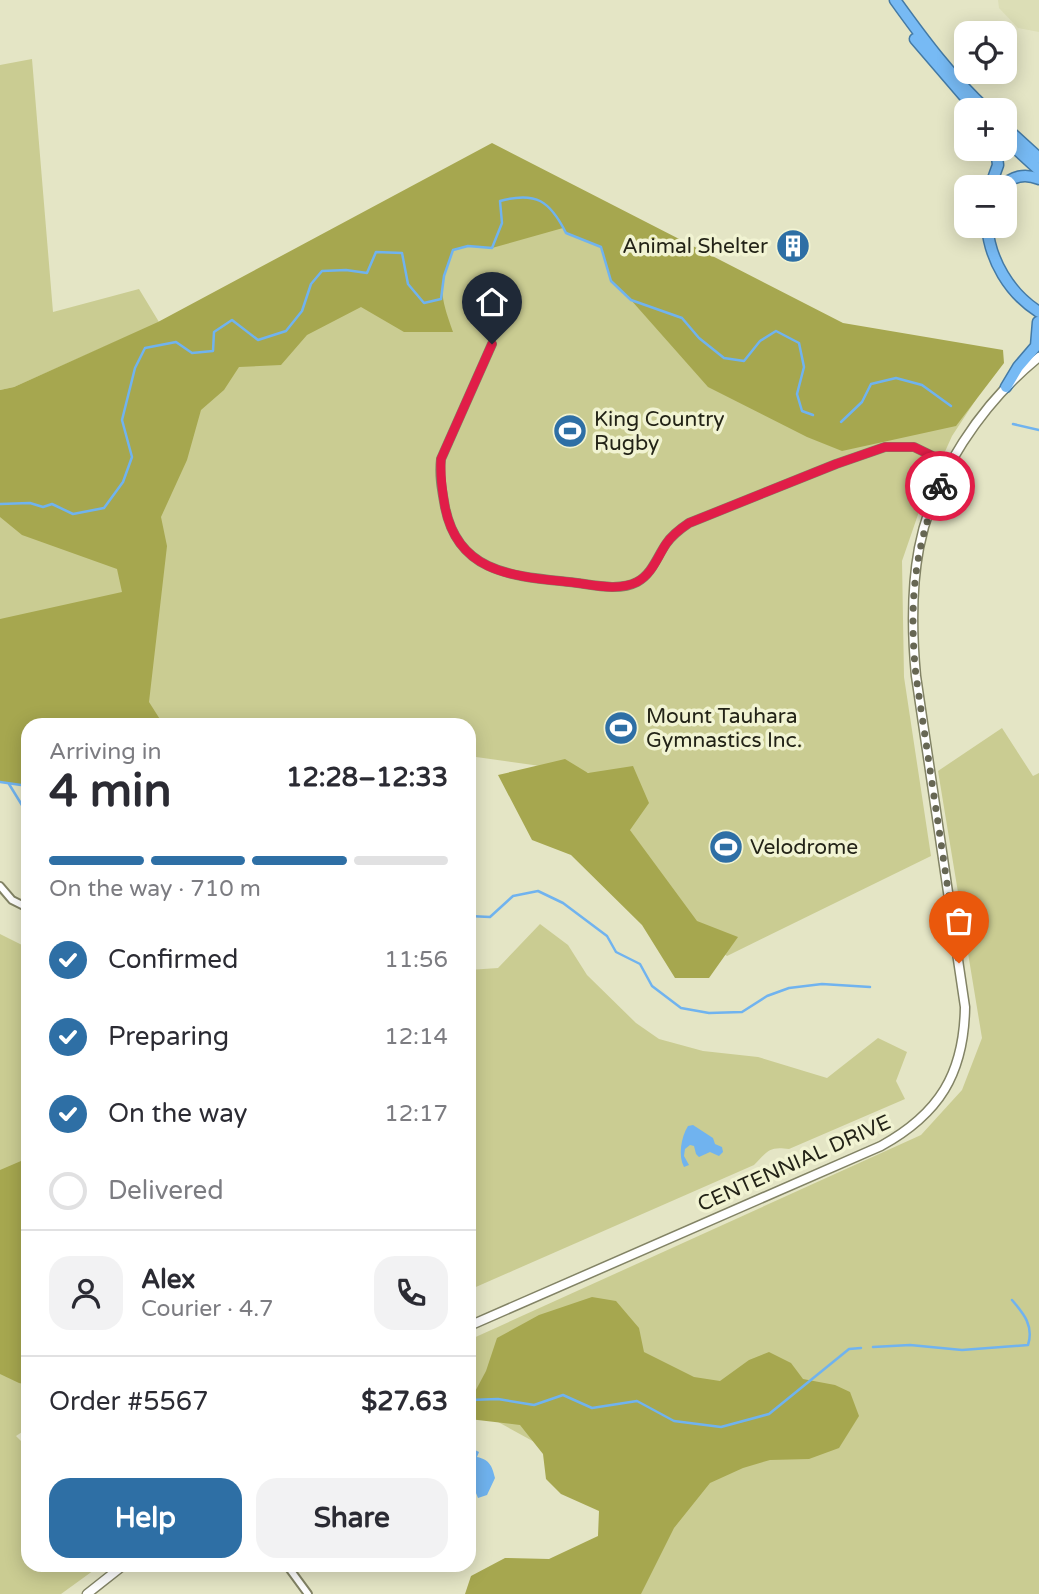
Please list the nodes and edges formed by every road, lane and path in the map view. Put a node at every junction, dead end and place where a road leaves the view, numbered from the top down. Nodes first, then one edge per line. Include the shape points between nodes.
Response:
1 (888, 0) edge
2 (895, 0) edge
3 (964, 98) edge
4 (974, 98) edge
5 (1017, 138) edge
6 (1017, 150) edge
7 (1039, 158) edge
8 (1039, 170) edge
9 (1017, 177) edge
10 (1039, 180) edge
11 (989, 238) edge
12 (1037, 316) edge
13 (492, 344) dead end
14 (1039, 357) edge
15 (1006, 387) junction
16 (951, 465) junction
17 (0, 886) edge
18 (21, 904) edge
19 (476, 1323) edge
20 (115, 1572) edge
21 (292, 1572) edge
22 (87, 1594) edge
23 (308, 1594) edge

1 - 3 highway
2 - 4 highway
5 - 7 highway
6 - 8 highway
9 - 10 highway
11 - 12 highway via 1000,270
12 - 15 highway via 1036,346
13 - 16 street via 441,459 439,477 457,541 493,569 516,576 626,586 645,576 666,543 689,523 836,464 885,447 905,446
14 - 15 main road, CENTENNIAL DRIVE
15 - 16 main road, CENTENNIAL DRIVE
16 - 19 main road, CENTENNIAL DRIVE via 919,546 913,611 916,676 965,1007 962,1046 951,1080 917,1124 881,1146
17 - 18 street
20 - 22 main road
21 - 23 street

